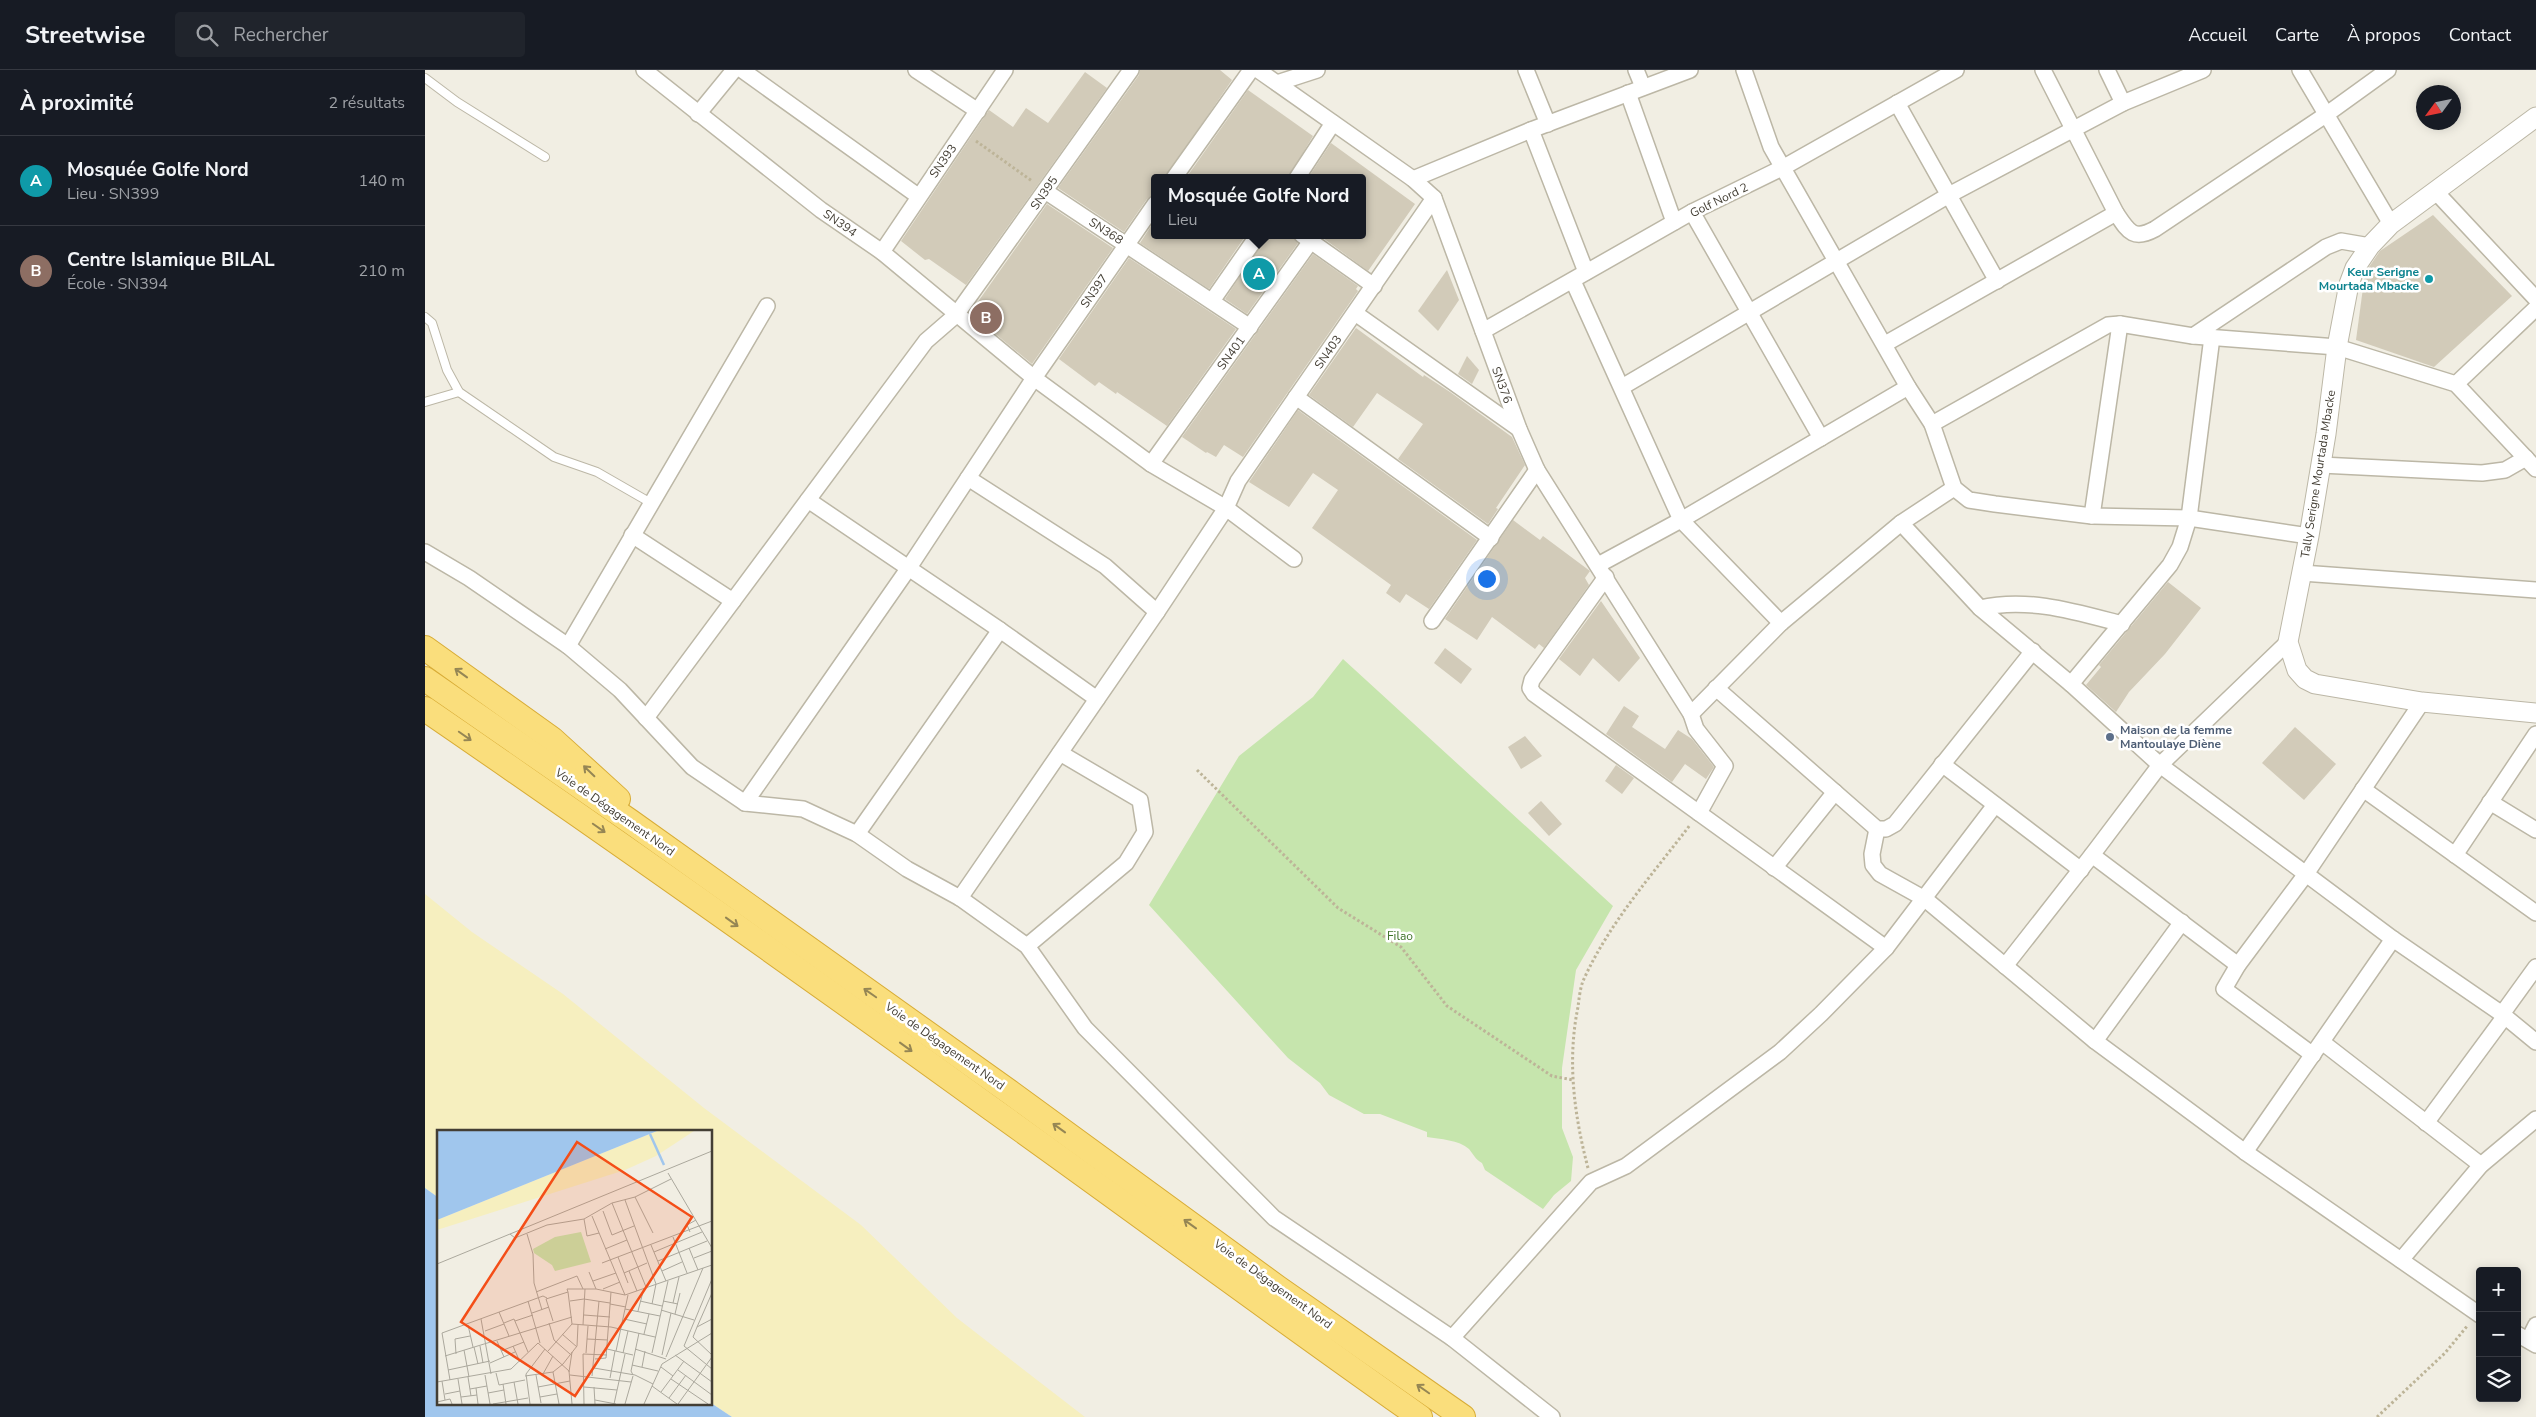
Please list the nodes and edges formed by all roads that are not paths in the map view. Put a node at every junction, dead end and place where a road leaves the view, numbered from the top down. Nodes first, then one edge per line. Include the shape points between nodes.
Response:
1 (644, 70) edge
2 (734, 70) edge
3 (742, 70) edge
4 (916, 70) edge
5 (1005, 70) edge
6 (1131, 70) edge
7 (1251, 70) edge
8 (1258, 70) edge
9 (1317, 70) edge
10 (1526, 70) edge
11 (1636, 70) edge
12 (1689, 70) edge
13 (1744, 70) edge
14 (1956, 70) edge
15 (2043, 70) edge
16 (2107, 70) edge
17 (2203, 70) edge
18 (2300, 70) edge
19 (2388, 70) edge
20 (425, 78) edge
21 (1277, 84) junction
22 (1643, 87) junction
23 (1628, 93) junction
24 (1897, 103) junction
25 (2123, 103) junction
26 (978, 111) junction
27 (698, 114) junction
28 (2327, 114) junction
29 (2536, 117) edge
30 (1333, 123) junction
31 (1548, 124) junction
32 (2074, 128) junction
33 (1531, 130) junction
34 (545, 157) dead end
35 (1784, 167) junction
36 (1177, 174) edge
37 (1300, 174) edge
38 (1413, 180) junction
39 (1045, 191) junction
40 (2436, 192) junction
41 (1949, 195) junction
42 (918, 196) junction
43 (1434, 198) junction
44 (1151, 210) edge
45 (1692, 212) junction
46 (2116, 213) junction
47 (1674, 222) junction
48 (2391, 224) junction
49 (1255, 239) edge
50 (1306, 239) edge
51 (1308, 239) edge
52 (1126, 244) junction
53 (2369, 246) junction
54 (881, 252) junction
55 (1838, 262) junction
56 (1586, 272) junction
57 (1573, 280) junction
58 (1997, 282) junction
59 (1375, 286) junction
60 (2536, 299) edge
61 (1212, 301) junction
62 (767, 306) dead end
63 (2536, 308) edge
64 (1750, 312) junction
65 (1355, 313) junction
66 (956, 315) junction
67 (425, 317) edge
68 (2120, 324) junction
69 (1250, 328) junction
70 (1483, 331) junction
71 (2193, 336) junction
72 (2212, 337) junction
73 (1885, 344) junction
74 (2337, 347) junction
75 (1034, 378) junction
76 (2456, 384) junction
77 (1622, 387) junction
78 (1908, 387) junction
79 (459, 392) junction
80 (1296, 397) junction
81 (425, 402) edge
82 (1932, 424) junction
83 (1519, 429) junction
84 (1821, 438) junction
85 (1151, 464) junction
86 (2531, 464) edge
87 (2321, 466) junction
88 (1537, 470) junction
89 (968, 478) junction
90 (1954, 488) junction
91 (808, 500) junction
92 (651, 503) junction
93 (1225, 508) junction
94 (2092, 516) junction
95 (2189, 518) junction
96 (1681, 520) junction
97 (1901, 523) junction
98 (633, 535) junction
99 (2309, 536) junction
100 (1491, 538) junction
101 (425, 552) edge
102 (1294, 559) dead end
103 (908, 569) junction
104 (1602, 571) junction
105 (2302, 572) junction
106 (2536, 590) edge
107 (733, 601) junction
108 (1980, 608) junction
109 (1157, 612) junction
110 (1432, 621) dead end
111 (1781, 623) junction
112 (2122, 624) junction
113 (1000, 630) junction
114 (2288, 642) junction
115 (568, 646) junction
116 (425, 648) edge
117 (2033, 651) junction
118 (425, 679) edge
119 (2071, 684) junction
120 (1716, 688) junction
121 (1097, 699) junction
122 (2422, 702) junction
123 (425, 709) edge
124 (2536, 712) edge
125 (1691, 714) junction
126 (646, 718) junction
127 (2536, 734) edge
128 (1060, 753) junction
129 (1942, 764) junction
130 (2160, 764) junction
131 (2363, 789) junction
132 (1835, 792) junction
133 (2490, 802) junction
134 (745, 803) junction
135 (1995, 805) junction
136 (1699, 813) junction
137 (1877, 829) junction
138 (2536, 830) edge
139 (646, 833) junction
140 (857, 834) junction
141 (2093, 855) junction
142 (2455, 855) junction
143 (1774, 868) junction
144 (2081, 870) junction
145 (2306, 874) junction
146 (960, 898) junction
147 (1925, 898) junction
148 (2536, 913) edge
149 (2182, 922) junction
150 (2393, 939) junction
151 (1027, 946) junction
152 (1886, 948) junction
153 (2238, 965) junction
154 (2005, 966) junction
155 (2536, 967) edge
156 (2503, 1016) junction
157 (2095, 1041) junction
158 (2323, 1042) junction
159 (2536, 1042) edge
160 (2313, 1055) junction
161 (2536, 1119) edge
162 (2426, 1123) junction
163 (2245, 1152) junction
164 (2481, 1165) junction
165 (2401, 1260) junction
166 (2476, 1313) edge
167 (2536, 1324) edge
168 (1452, 1338) junction
169 (2527, 1339) edge
170 (1420, 1417) edge
171 (1463, 1417) edge
172 (1552, 1417) edge

1 - 27 street, SN394
2 - 27 street
3 - 42 street
4 - 26 street
5 - 26 street, SN393
6 - 39 street, SN395
7 - 36 street
8 - 21 street, SN376
9 - 21 street
10 - 31 street
11 - 22 street
12 - 22 street
13 - 35 street via 1771,147
14 - 24 street, Golf Nord 2
15 - 32 street
16 - 25 street
17 - 25 street
18 - 28 street
19 - 28 street
20 - 34 lane
21 - 30 street, SN376
22 - 23 street
23 - 31 street
23 - 47 street
24 - 35 street, Golf Nord 2
24 - 41 street
25 - 32 street
26 - 42 street, SN393
27 - 54 street, SN394 via 821,210
28 - 46 street via 2146,234 2130,232
28 - 48 street
29 - 40 street, Tally Serigne Mourtada Mbacke
30 - 37 street
30 - 38 street, SN376
31 - 33 street
32 - 41 street
32 - 46 street
33 - 38 street
33 - 56 street
35 - 45 street, Golf Nord 2
35 - 55 street
38 - 43 street, SN376
39 - 52 street, SN368
39 - 66 street, SN395
40 - 48 street, Tally Serigne Mourtada Mbacke
40 - 60 street
41 - 55 street
41 - 58 street
42 - 54 street, SN393
43 - 59 street, SN403
43 - 70 street, SN376
44 - 52 street, SN397
45 - 47 street, Golf Nord 2
45 - 64 street
46 - 58 street
47 - 56 street, Golf Nord 2
48 - 53 street, Tally Serigne Mourtada Mbacke
49 - 61 street
50 - 69 street, SN401
51 - 59 street
52 - 61 street, SN368
52 - 75 street, SN397
53 - 71 street via 2341,241 2326,246
53 - 74 street, Tally Serigne Mourtada Mbacke via 2349,284
54 - 66 street, SN394
55 - 64 street
55 - 73 street
56 - 57 street, Golf Nord 2
57 - 70 street, Golf Nord 2
57 - 77 street
58 - 73 street
59 - 65 street, SN403
61 - 69 street, SN368
62 - 92 street
63 - 76 street
64 - 77 street
64 - 84 street
65 - 80 street, SN403
65 - 83 street
66 - 75 street, SN394
66 - 91 street, SN395 via 926,341
67 - 79 lane via 432,323 447,370
68 - 71 street
68 - 82 street via 2108,326
68 - 94 street
69 - 85 street, SN401
70 - 83 street, SN376
71 - 72 street
72 - 74 street
72 - 95 street
73 - 78 street
74 - 76 street
74 - 87 street, Tally Serigne Mourtada Mbacke
75 - 85 street, SN394
75 - 89 street, SN397
76 - 86 street
77 - 96 street
78 - 82 street
78 - 84 street
79 - 81 lane
79 - 92 lane via 553,457 597,472
80 - 93 street, SN403 via 1238,481
80 - 100 street
82 - 90 street
83 - 88 street, SN376
84 - 96 street
85 - 93 street, SN394
86 - 87 street via 2482,473
87 - 99 street, Tally Serigne Mourtada Mbacke
88 - 100 street
88 - 104 street, SN376
89 - 103 street, SN397
89 - 109 street via 1105,566
90 - 94 street via 1975,501
90 - 97 street
91 - 103 street
91 - 107 street, SN395
92 - 98 street
93 - 102 street, SN394
93 - 109 street, SN403
94 - 95 street
95 - 99 street
95 - 112 street via 2181,547 2170,565
96 - 104 street
96 - 111 street
97 - 108 street
97 - 111 street
98 - 107 street
98 - 115 street
99 - 105 street, Tally Serigne Mourtada Mbacke
100 - 110 street
101 - 115 street
103 - 113 street
103 - 134 street, SN397
104 - 125 street, SN376
104 - 136 street via 1530,688
105 - 106 street
105 - 114 street, Tally Serigne Mourtada Mbacke
107 - 126 street, SN395
108 - 112 street via 2029,603
108 - 117 street
109 - 121 street, SN403
111 - 120 street
112 - 119 street
113 - 121 street
113 - 140 street
114 - 122 street, Tally Serigne Mourtada Mbacke via 2297,670 2310,682
114 - 130 street
115 - 126 street via 620,690
139 -> 116 highway via 624,805 552,738
117 - 119 street
117 - 129 street
118 - 139 highway, Voie de Dégagement Nord
119 - 130 street
120 - 125 street
120 - 132 street
121 - 128 street, SN403
122 - 124 street, Tally Serigne Mourtada Mbacke
122 - 131 street
123 -> 170 highway, Voie de Dégagement Nord via 634,853
125 - 136 street, SN376 via 1696,730 1725,766
126 - 134 street via 692,768
127 - 133 street
128 - 146 street, SN403
128 - 151 street via 1140,800 1145,832 1126,863
129 - 135 street
129 - 137 street via 1895,824
130 - 141 street
130 - 145 street
131 - 142 street
131 - 145 street
132 - 137 street
132 - 143 street
133 - 138 street
133 - 142 street
134 - 140 street via 803,809
135 - 144 street
135 - 147 street
136 - 143 street
137 - 147 street via 1873,866 1880,874
171 -> 139 highway, Voie de Dégagement Nord via 1278,1288
140 - 146 street via 907,869
141 - 144 street
141 - 149 street
142 - 148 street
143 - 152 street
144 - 154 street
145 - 150 street
145 - 153 street
146 - 151 street
147 - 152 street
147 - 154 street
149 - 153 street
149 - 157 street
150 - 156 street
150 - 158 street
151 - 168 street via 1085,1028 1274,1218
152 - 168 street via 1780,1052 1626,1166 1591,1182
153 - 160 street via 2225,986 2225,992
154 - 157 street
155 - 156 street
156 - 159 street
156 - 162 street
157 - 163 street
158 - 160 street
158 - 162 street
160 - 163 street
161 - 164 street
162 - 164 street
163 - 165 street
164 - 165 street
165 - 166 street
167 - 169 street
168 - 172 street

